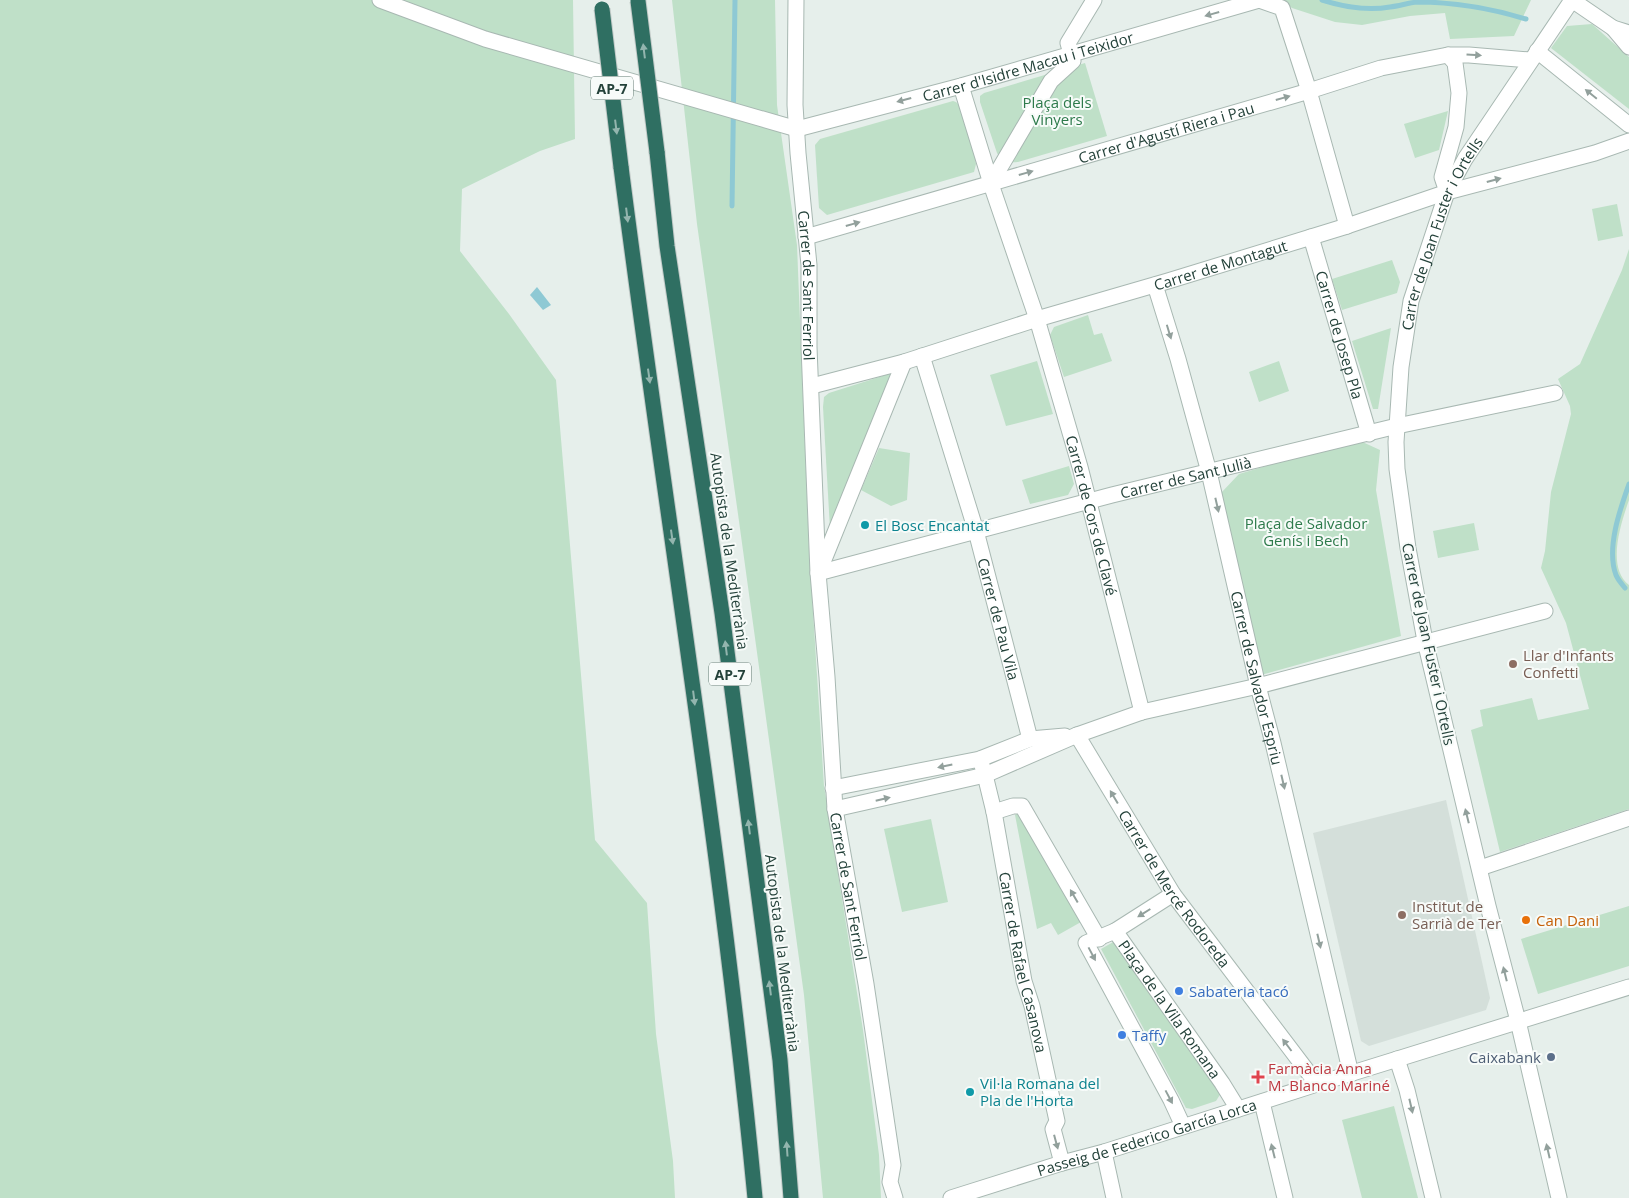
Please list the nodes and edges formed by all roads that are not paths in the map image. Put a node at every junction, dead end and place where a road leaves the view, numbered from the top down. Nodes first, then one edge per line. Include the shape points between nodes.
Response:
1 (380, 0) edge
2 (796, 0) edge
3 (1094, 0) edge
4 (1259, 0) edge
5 (1572, 0) edge
6 (638, 1) edge
7 (601, 4) edge
8 (1613, 28) junction
9 (1629, 33) edge
10 (1629, 47) edge
11 (1071, 54) junction
12 (1448, 55) junction
13 (1533, 55) junction
14 (961, 86) junction
15 (1309, 91) junction
16 (1629, 125) edge
17 (797, 129) junction
18 (1629, 141) edge
19 (991, 183) junction
20 (1447, 192) junction
21 (1347, 226) junction
22 (806, 237) junction
23 (1311, 238) junction
24 (1155, 285) junction
25 (1037, 319) junction
26 (922, 356) junction
27 (904, 362) junction
28 (812, 386) junction
29 (1555, 393) dead end
30 (1396, 426) junction
31 (1369, 434) junction
32 (1209, 472) junction
33 (1088, 500) junction
34 (976, 531) junction
35 (818, 573) junction
36 (1545, 610) dead end
37 (1425, 641) junction
38 (1258, 686) junction
39 (1142, 712) junction
40 (1076, 736) junction
41 (1030, 739) junction
42 (980, 759) junction
43 (986, 775) junction
44 (833, 788) junction
45 (835, 809) junction
46 (994, 812) junction
47 (1629, 818) edge
48 (1480, 868) junction
49 (1173, 894) junction
50 (1115, 931) junction
51 (1099, 939) junction
52 (1629, 987) edge
53 (1518, 1021) junction
54 (1397, 1059) junction
55 (1351, 1074) junction
56 (1317, 1084) junction
57 (1262, 1102) junction
58 (1238, 1109) junction
59 (1183, 1126) junction
60 (1104, 1152) junction
61 (1062, 1163) junction
62 (755, 1198) edge
63 (790, 1198) edge
64 (894, 1198) edge
65 (950, 1198) edge
66 (1114, 1198) edge
67 (1285, 1198) edge
68 (1433, 1198) edge
69 (1559, 1198) edge

1 - 17 street via 485,39
2 - 17 street, Carrer de Sant Ferriol
3 - 11 street via 1068,43
4 -> 11 street, Carrer d'Isidre Macau i Teixidor
4 - 15 street, Carrer d'Isidre Macau i Teixidor via 1282,8
5 - 8 street
5 - 13 street, Carrer de Joan Fuster i Ortells
63 -> 6 highway, Autopista de la Mediterrània / AP-7, bridge via 780,1060 722,613 668,246
7 -> 62 highway, AP-7, bridge via 690,661 743,1073
8 - 9 street
8 - 10 street
11 - 14 street, Carrer d'Isidre Macau i Teixidor
11 - 19 street via 1073,61 1052,81
12 -> 13 street, Carrer d'Agustí Riera i Pau
12 - 15 street, Carrer d'Agustí Riera i Pau via 1381,68
12 - 20 street via 1455,63 1459,93 1456,127 1442,177
16 -> 13 street
13 - 20 street, Carrer de Joan Fuster i Ortells
14 -> 17 street, Carrer d'Isidre Macau i Teixidor
14 - 19 street, Carrer de Cors de Clavé
19 -> 15 street, Carrer d'Agustí Riera i Pau
15 - 21 street
17 - 22 street, Carrer de Sant Ferriol
20 -> 18 street, Carrer de Montagut
22 -> 19 street, Carrer d'Agustí Riera i Pau
19 - 25 street, Carrer de Cors de Clavé
20 - 21 street, Carrer de Montagut
20 - 30 street, Carrer de Joan Fuster i Ortells via 1411,301
21 - 23 street, Carrer de Montagut
22 - 28 street, Carrer de Sant Ferriol
23 - 24 street, Carrer de Montagut
23 - 31 street, Carrer de Josep Pla
24 - 25 street, Carrer de Montagut
24 -> 32 street, Carrer de Salvador Espriu
25 - 26 street, Carrer de Montagut
25 - 33 street, Carrer de Cors de Clavé
26 - 27 street, Carrer de Montagut
26 - 34 street, Carrer de Pau Vila
27 - 28 street, Carrer de Montagut
27 - 35 street, Carrer de Sant Ferriol
28 - 35 street, Carrer de Sant Ferriol
29 - 30 street, Carrer de Sant Julià
30 - 31 street, Carrer de Sant Julià
30 - 37 street, Carrer de Joan Fuster i Ortells via 1397,469
31 - 32 street, Carrer de Sant Julià
32 - 33 street, Carrer de Sant Julià
32 -> 38 street, Carrer de Salvador Espriu
33 - 34 street, Carrer de Sant Julià
33 - 39 street, Carrer de Cors de Clavé
34 - 35 street, Carrer de Sant Julià
34 - 41 street, Carrer de Pau Vila
35 - 44 street, Carrer de Sant Ferriol
36 - 37 street
37 - 38 street
48 -> 37 street, Carrer de Joan Fuster i Ortells
38 - 39 street
38 -> 55 street, Carrer de Salvador Espriu
39 - 40 street
40 - 41 street
40 - 43 street
49 -> 40 street, Carrer de Mercé Rodoreda
41 - 42 street
42 - 43 street, Carrer de Rafael Casanova
42 -> 44 street
45 -> 43 street
43 - 46 street, Carrer de Rafael Casanova
44 - 45 street, Carrer de Sant Ferriol
45 - 64 street, Carrer de Sant Ferriol via 866,984
51 -> 46 street via 1022,806
46 -> 61 street, Carrer de Rafael Casanova via 1024,981 1057,1121 1053,1129
47 - 48 street
53 -> 48 street, Carrer de Joan Fuster i Ortells
49 -> 50 street
56 -> 49 street, Carrer de Mercé Rodoreda
50 - 51 street, Plaça de la Vila Romana
50 - 58 street, Plaça de la Vila Romana
51 -> 59 street, Plaça de la Vila Romana via 1086,943
52 - 53 street, Passeig de Federico García Lorca
53 - 54 street, Passeig de Federico García Lorca
69 -> 53 street, Carrer de Joan Fuster i Ortells
54 - 55 street, Passeig de Federico García Lorca
54 -> 68 street
55 - 56 street, Passeig de Federico García Lorca
56 - 57 street, Passeig de Federico García Lorca
57 - 58 street, Passeig de Federico García Lorca
67 -> 57 street
58 - 59 street, Passeig de Federico García Lorca
59 - 60 street, Passeig de Federico García Lorca
60 - 61 street, Passeig de Federico García Lorca
60 - 66 street
61 - 65 street, Passeig de Federico García Lorca

